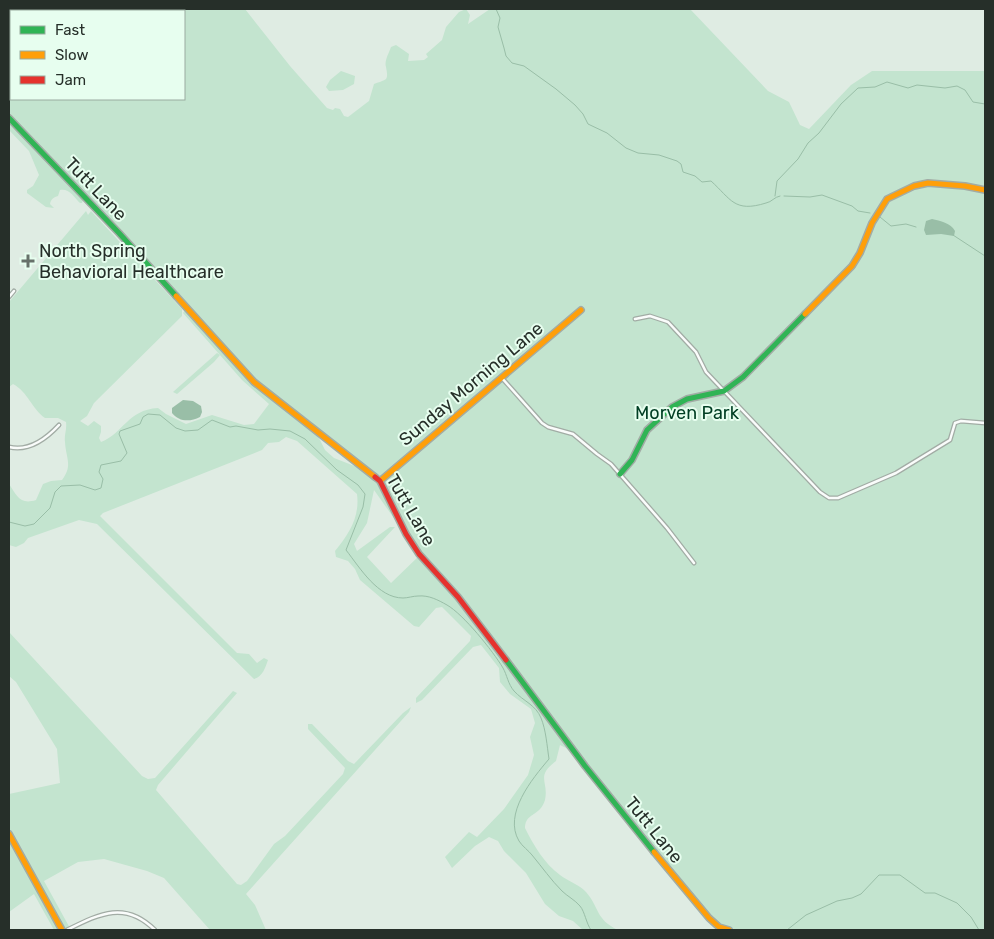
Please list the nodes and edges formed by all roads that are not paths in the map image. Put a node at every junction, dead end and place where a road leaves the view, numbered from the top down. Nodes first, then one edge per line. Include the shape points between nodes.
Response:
1 (9, 118) edge
2 (985, 190) edge
3 (14, 291) dead end
4 (9, 297) edge
5 (581, 310) dead end
6 (635, 318) dead end
7 (501, 377) junction
8 (724, 391) junction
9 (985, 423) edge
10 (60, 425) dead end
11 (9, 447) edge
12 (620, 474) junction
13 (380, 481) junction
14 (694, 564) dead end
15 (9, 834) edge
16 (62, 930) edge
17 (67, 930) edge
18 (155, 930) edge
19 (729, 930) edge

1 - 13 street, Tutt Lane via 254,382
2 - 8 street via 928,183 887,199 852,266 751,370
3 - 4 street
5 - 7 street, Sunday Morning Lane
6 - 8 street via 650,316 668,322 696,352 706,372
7 - 12 street via 542,423 573,434
7 - 13 street, Sunday Morning Lane
8 - 9 street via 820,492 834,499 896,473 944,444 952,436 955,423
8 - 12 street via 687,399 672,407 647,430 632,460
10 - 11 street via 51,435 32,446
12 - 14 street
13 - 19 street, Tutt Lane via 419,554 458,597 592,774 682,886 709,918
15 - 16 street
17 - 18 street via 95,916 115,912 140,918

